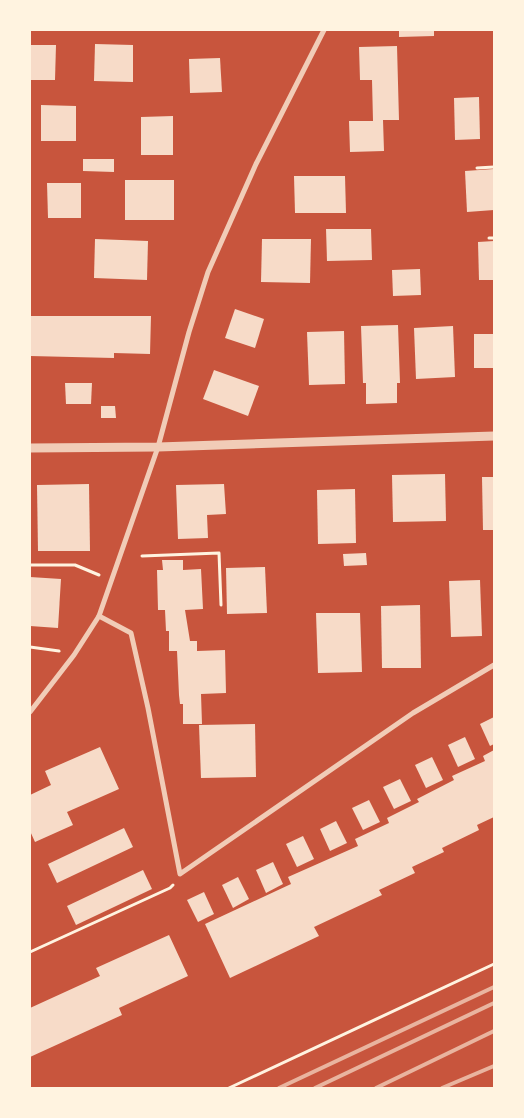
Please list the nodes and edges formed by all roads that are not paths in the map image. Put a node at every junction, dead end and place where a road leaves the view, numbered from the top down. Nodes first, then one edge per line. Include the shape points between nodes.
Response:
1 (324, 30) edge
2 (494, 436) edge
3 (158, 447) junction
4 (30, 448) edge
5 (99, 616) junction
6 (494, 665) edge
7 (30, 712) edge

1 - 3 street via 256,164 208,272
2 - 3 street
3 - 4 street
3 - 5 street
5 - 6 street via 130,633 180,874 413,713
5 - 7 street

